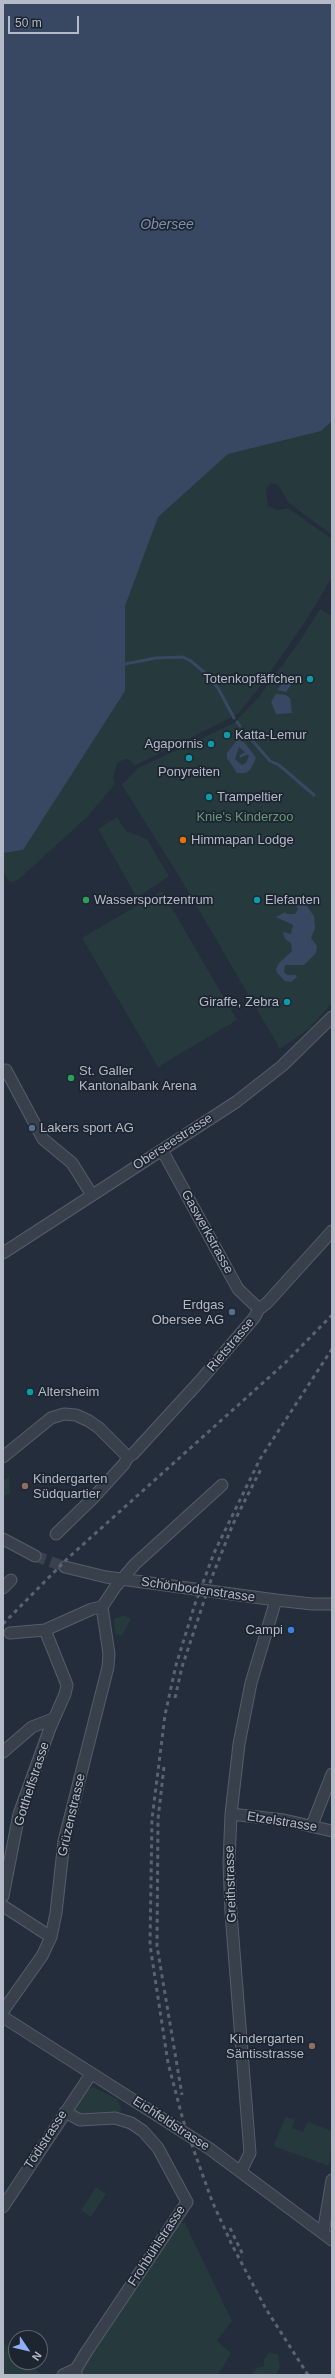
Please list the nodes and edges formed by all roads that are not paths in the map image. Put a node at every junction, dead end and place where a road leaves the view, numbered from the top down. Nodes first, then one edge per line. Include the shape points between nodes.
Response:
1 (332, 1017) edge
2 (3, 1072) edge
3 (162, 1150) junction
4 (92, 1195) junction
5 (332, 1231) edge
6 (3, 1253) edge
7 (259, 1309) junction
8 (3, 1456) edge
9 (128, 1457) junction
10 (222, 1485) dead end
11 (56, 1534) dead end
12 (3, 1539) edge
13 (35, 1556) tunnel mouth
14 (65, 1567) tunnel mouth
15 (122, 1579) junction
16 (11, 1580) dead end
17 (3, 1588) edge
18 (276, 1600) junction
19 (332, 1604) edge
20 (102, 1607) junction
21 (45, 1630) junction
22 (10, 1633) dead end
23 (53, 1719) junction
24 (3, 1752) edge
25 (332, 1774) edge
26 (231, 1814) junction
27 (312, 1825) junction
28 (332, 1831) edge
29 (3, 1896) edge
30 (3, 1906) edge
31 (51, 1937) junction
32 (3, 2011) edge
33 (3, 2017) edge
34 (91, 2074) junction
35 (65, 2112) junction
36 (241, 2171) junction
37 (332, 2180) edge
38 (3, 2207) edge
39 (328, 2237) edge
40 (76, 2372) edge
41 (63, 2375) edge

1 - 3 street, Oberseestrasse via 269,1077 236,1102
2 - 4 street via 6,1070 44,1139 72,1163
3 - 4 street, Oberseestrasse
3 - 7 street, Gaswerkstrasse via 238,1289
4 - 6 street, Oberseestrasse
5 - 7 street, Rietstrasse
7 - 9 street, Rietstrasse via 199,1382
8 - 9 street via 51,1418 64,1414 76,1415 94,1425
9 - 11 street, Rietstrasse via 102,1489
10 - 15 street
12 - 13 street
14 - 15 street, Schönbodenstrasse
15 - 18 street, Schönbodenstrasse
15 - 20 street
16 - 17 street
18 - 19 street, Schönbodenstrasse
18 - 26 street, Greithstrasse via 251,1683 239,1744
20 - 21 street
20 - 31 street, Grüzenstrasse via 109,1654 108,1673 64,1841
21 - 22 street
21 - 23 street, Gotthelfstrasse via 67,1685 66,1694
23 - 24 street, Gotthelfstrasse via 32,1727
23 - 29 street, Gotthelfstrasse via 20,1814
25 - 27 street
26 - 27 street, Etzelstrasse
26 - 36 street, Greithstrasse via 231,1913 250,2153
27 - 28 street, Etzelstrasse
30 - 31 street
31 - 32 street, Grüzenstrasse via 42,1956
33 - 34 street, Eichfeldstrasse
34 - 35 street, Tödistrasse
34 - 36 street, Eichfeldstrasse via 173,2124
35 - 38 street, Tödistrasse
35 - 40 street, Frohbühlstrasse via 80,2120 115,2118 131,2123 143,2131 158,2148 186,2202
36 - 39 street, Eichfeldstrasse
37 - 39 street
40 - 41 street, Frohbühlstrasse

